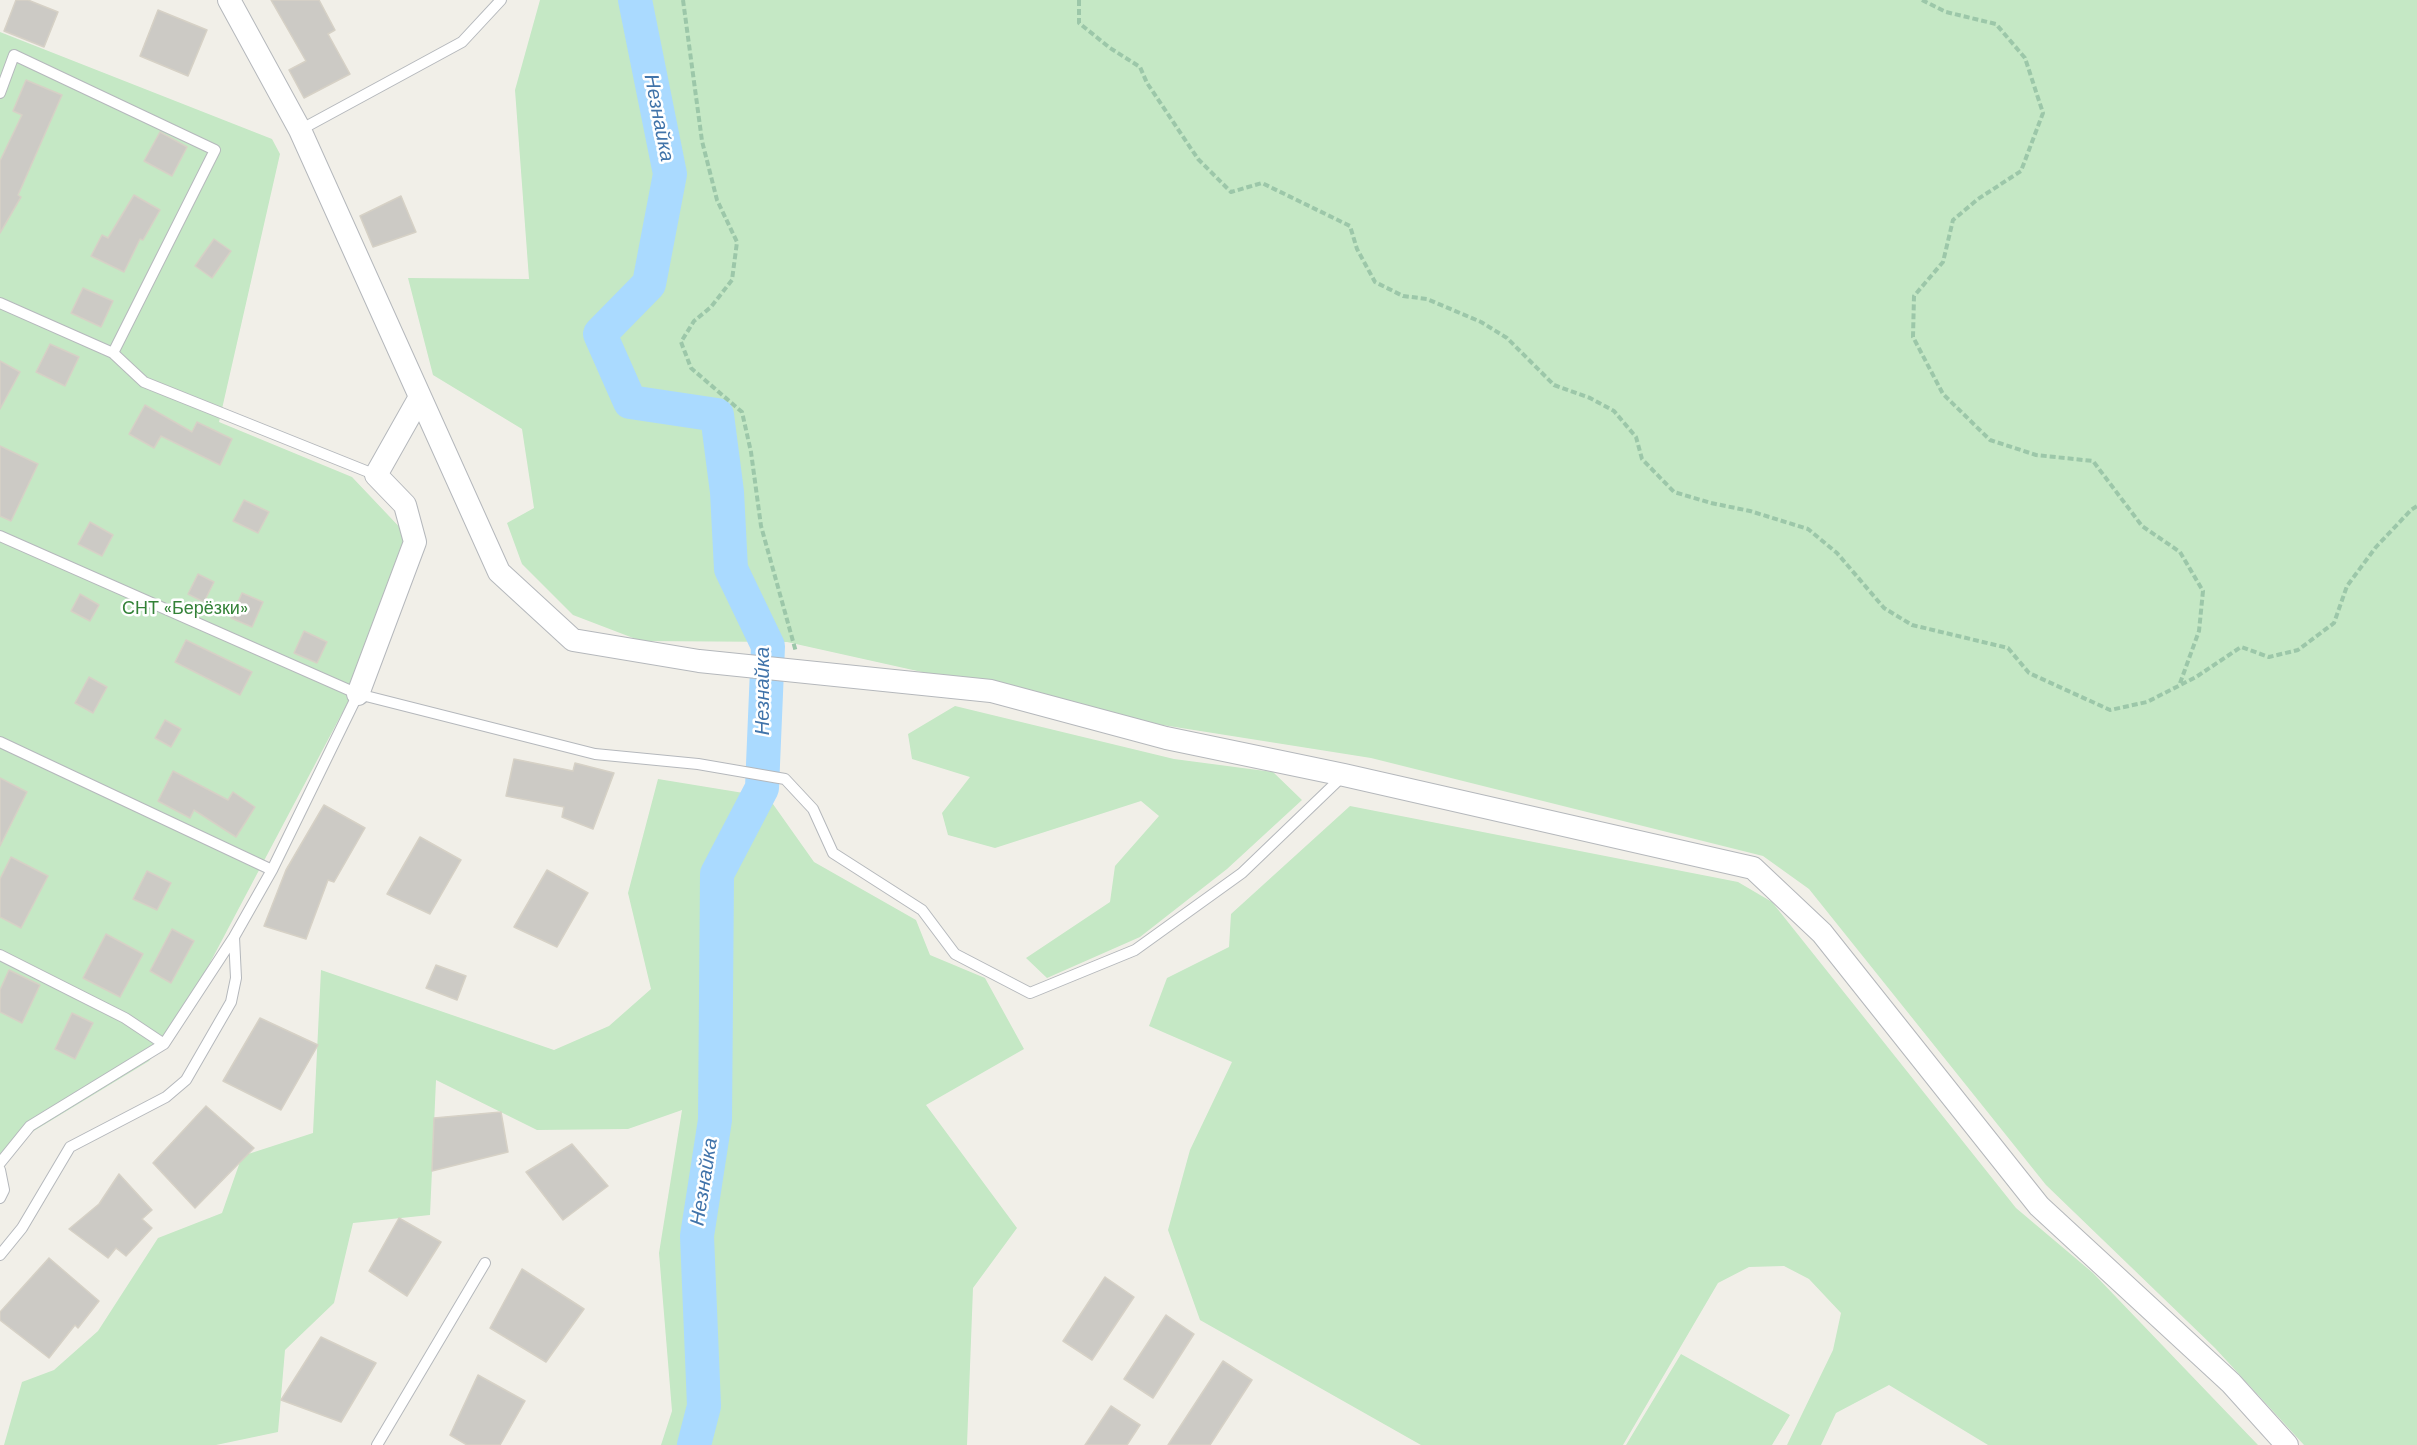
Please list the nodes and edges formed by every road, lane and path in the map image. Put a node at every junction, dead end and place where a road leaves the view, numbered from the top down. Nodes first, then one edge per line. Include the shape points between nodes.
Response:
1 (229, 0) edge
2 (501, 0) edge
3 (683, 0) edge
4 (1079, 0) edge
5 (1922, 0) edge
6 (0, 93) edge
7 (300, 130) junction
8 (0, 303) edge
9 (112, 353) junction
10 (420, 397) junction
11 (376, 475) junction
12 (2417, 506) edge
13 (0, 536) edge
14 (802, 671) junction
15 (2179, 686) junction
16 (358, 694) junction
17 (0, 742) edge
18 (1344, 775) junction
19 (272, 870) junction
20 (234, 937) junction
21 (0, 956) edge
22 (164, 1044) junction
23 (0, 1163) edge
24 (0, 1170) edge
25 (0, 1198) edge
26 (0, 1255) edge
27 (485, 1263) dead end
28 (376, 1445) edge
29 (2287, 1445) edge

1 - 7 street
2 - 7 lane via 462,42
3 - 14 path via 702,141 717,200 737,242 732,280 694,321 681,342 691,368 742,412 761,526
4 - 15 path via 1079,22 1140,67 1198,159 1231,192 1262,183 1350,226 1375,282 1403,296 1427,299 1481,322 1507,338 1554,385 1614,411 1636,437 1642,459 1674,492 1808,529 1838,553 1884,608 1912,625 2008,648 2029,673 2110,710 2147,702
5 - 15 path via 1946,12 1996,24 2025,58 2043,113 2021,171 1953,220 1943,262 1914,296 1913,337 1943,394 1990,440 2036,455 2093,461 2142,526 2180,552 2202,591 2199,631
6 - 9 lane via 14,55 215,150
7 - 10 street
8 - 9 lane
9 - 11 lane via 144,382
10 - 11 street
10 - 14 street via 499,572 573,640 699,661
11 - 16 street via 405,505 415,542
12 - 15 path via 2376,547 2347,586 2334,623 2325,630 2298,650 2269,657 2241,647
13 - 16 lane
14 - 18 street via 991,691 1166,738
16 - 18 lane via 595,754 698,764 785,779 813,809 832,853 922,910 955,954 1030,993 1136,950 1242,873
16 - 19 lane
17 - 19 lane
18 - 29 street via 1753,868 1822,933 2040,1206 2230,1383
19 - 20 lane
20 - 22 lane
20 - 26 lane via 236,978 231,1002 186,1080 166,1097 70,1147 22,1228
21 - 22 lane via 125,1018
22 - 23 lane via 30,1126
24 - 25 lane via 4,1190
27 - 28 lane

